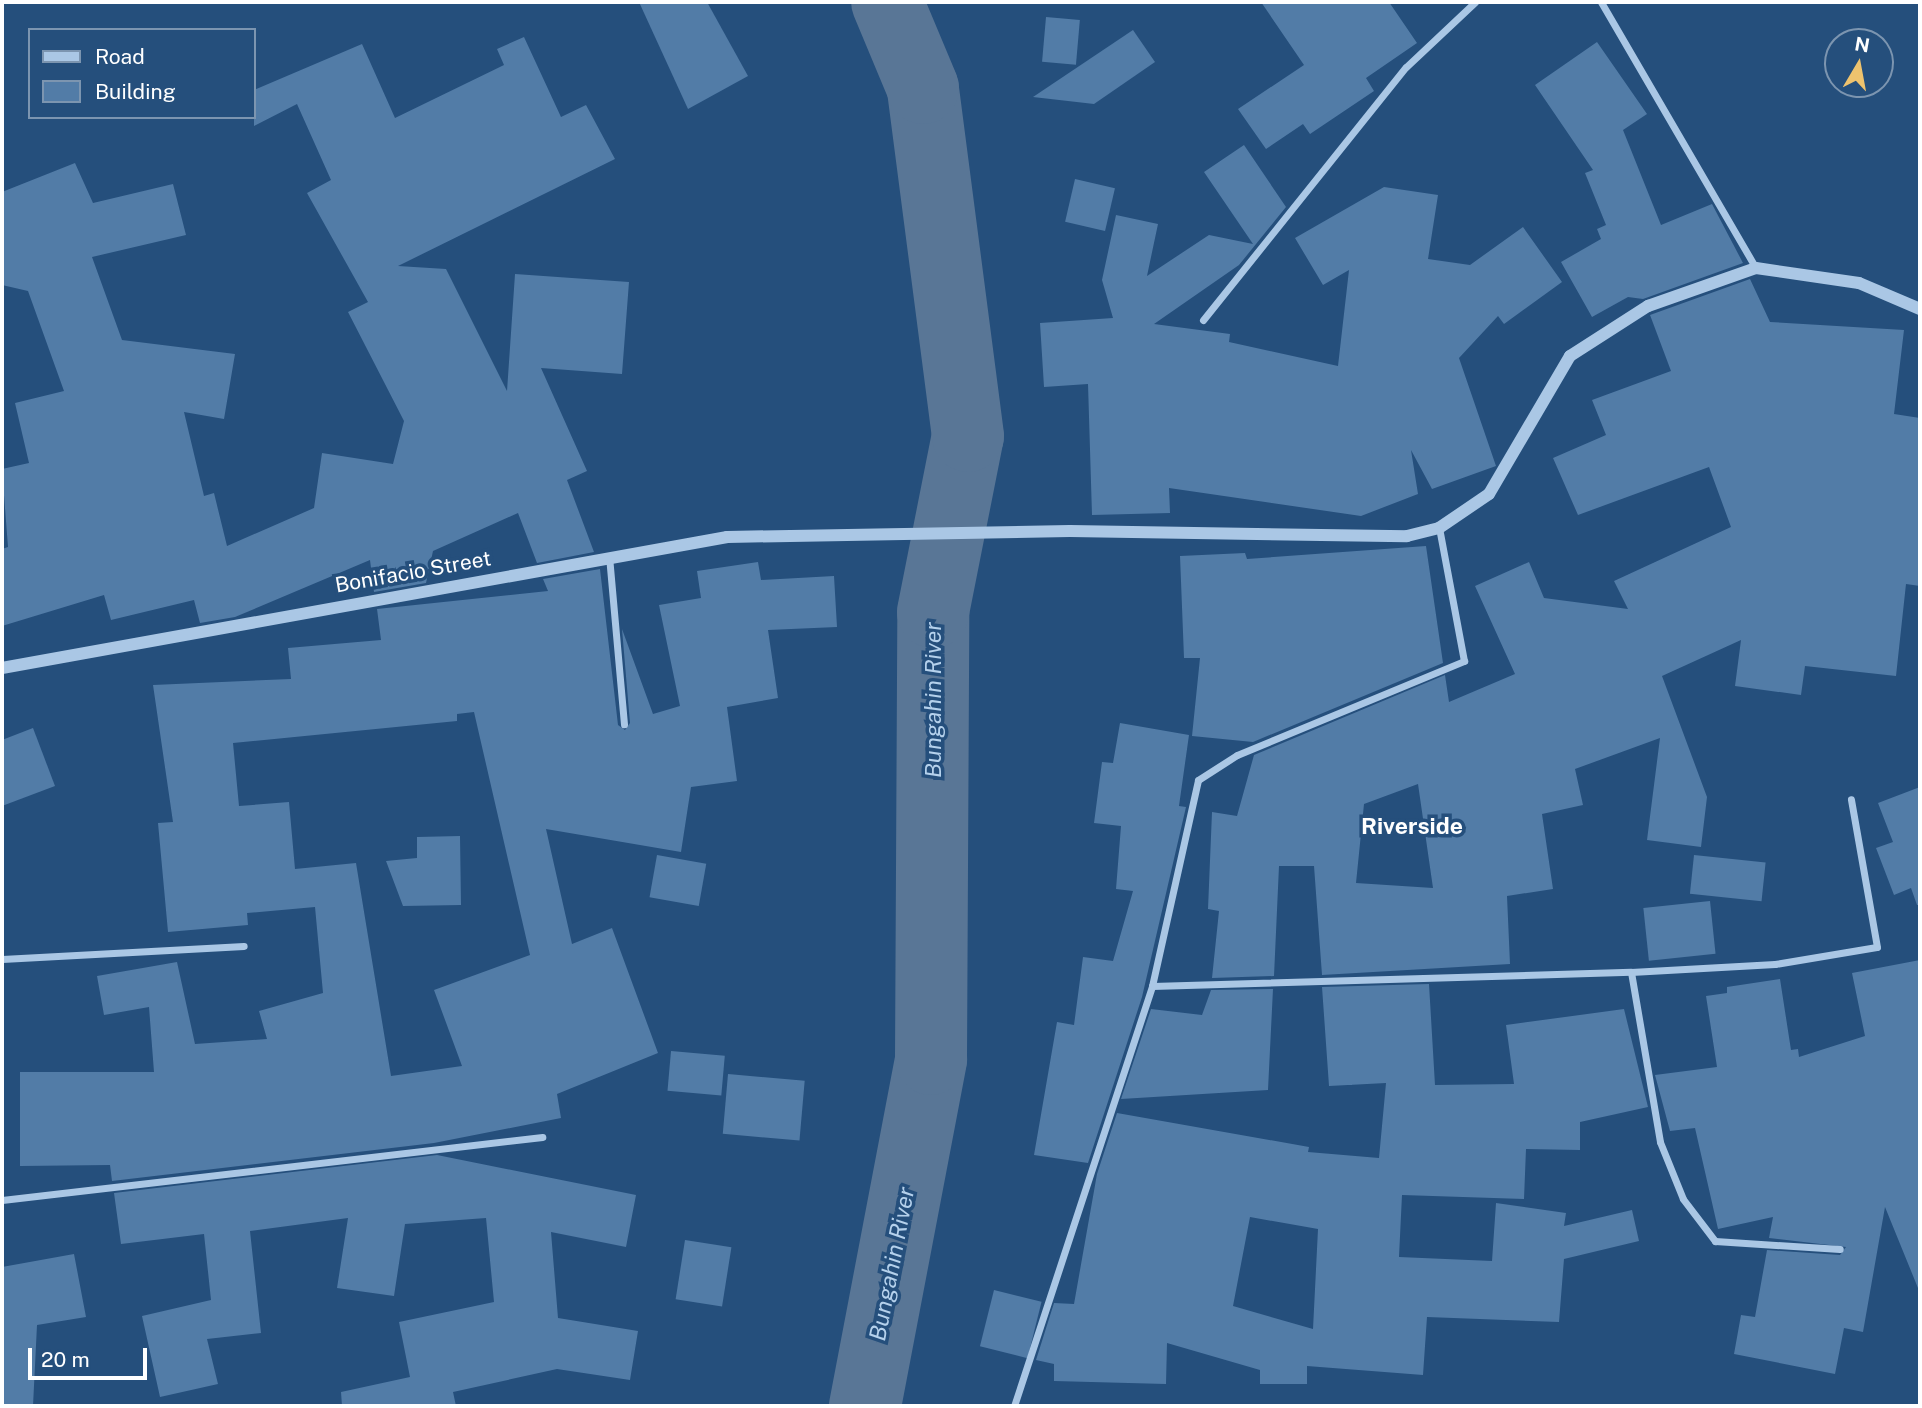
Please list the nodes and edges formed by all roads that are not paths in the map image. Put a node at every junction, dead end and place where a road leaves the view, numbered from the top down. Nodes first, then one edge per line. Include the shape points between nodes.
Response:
1 (1475, 2) edge
2 (1601, 2) edge
3 (1756, 268) junction
4 (1920, 309) edge
5 (1203, 320) dead end
6 (1439, 528) junction
7 (609, 556) junction
8 (2, 668) edge
9 (624, 724) dead end
10 (1852, 799) dead end
11 (244, 946) dead end
12 (2, 959) edge
13 (1631, 972) junction
14 (1152, 986) junction
15 (542, 1137) dead end
16 (2, 1200) edge
17 (1840, 1249) dead end
18 (1014, 1406) edge

1 - 5 street via 1406,67
2 - 3 street
3 - 4 street via 1859,283
3 - 6 street via 1614,322 1570,356 1549,382 1520,451 1489,494
6 - 7 street, Bonifacio Street via 1407,536 834,533 727,537
6 - 14 street via 1464,661 1237,755 1198,780
7 - 8 street, Bonifacio Street
7 - 9 street
10 - 13 street via 1877,947 1775,964
11 - 12 street
13 - 14 street
13 - 17 street via 1660,1142 1683,1199 1715,1241
14 - 18 street
15 - 16 street

